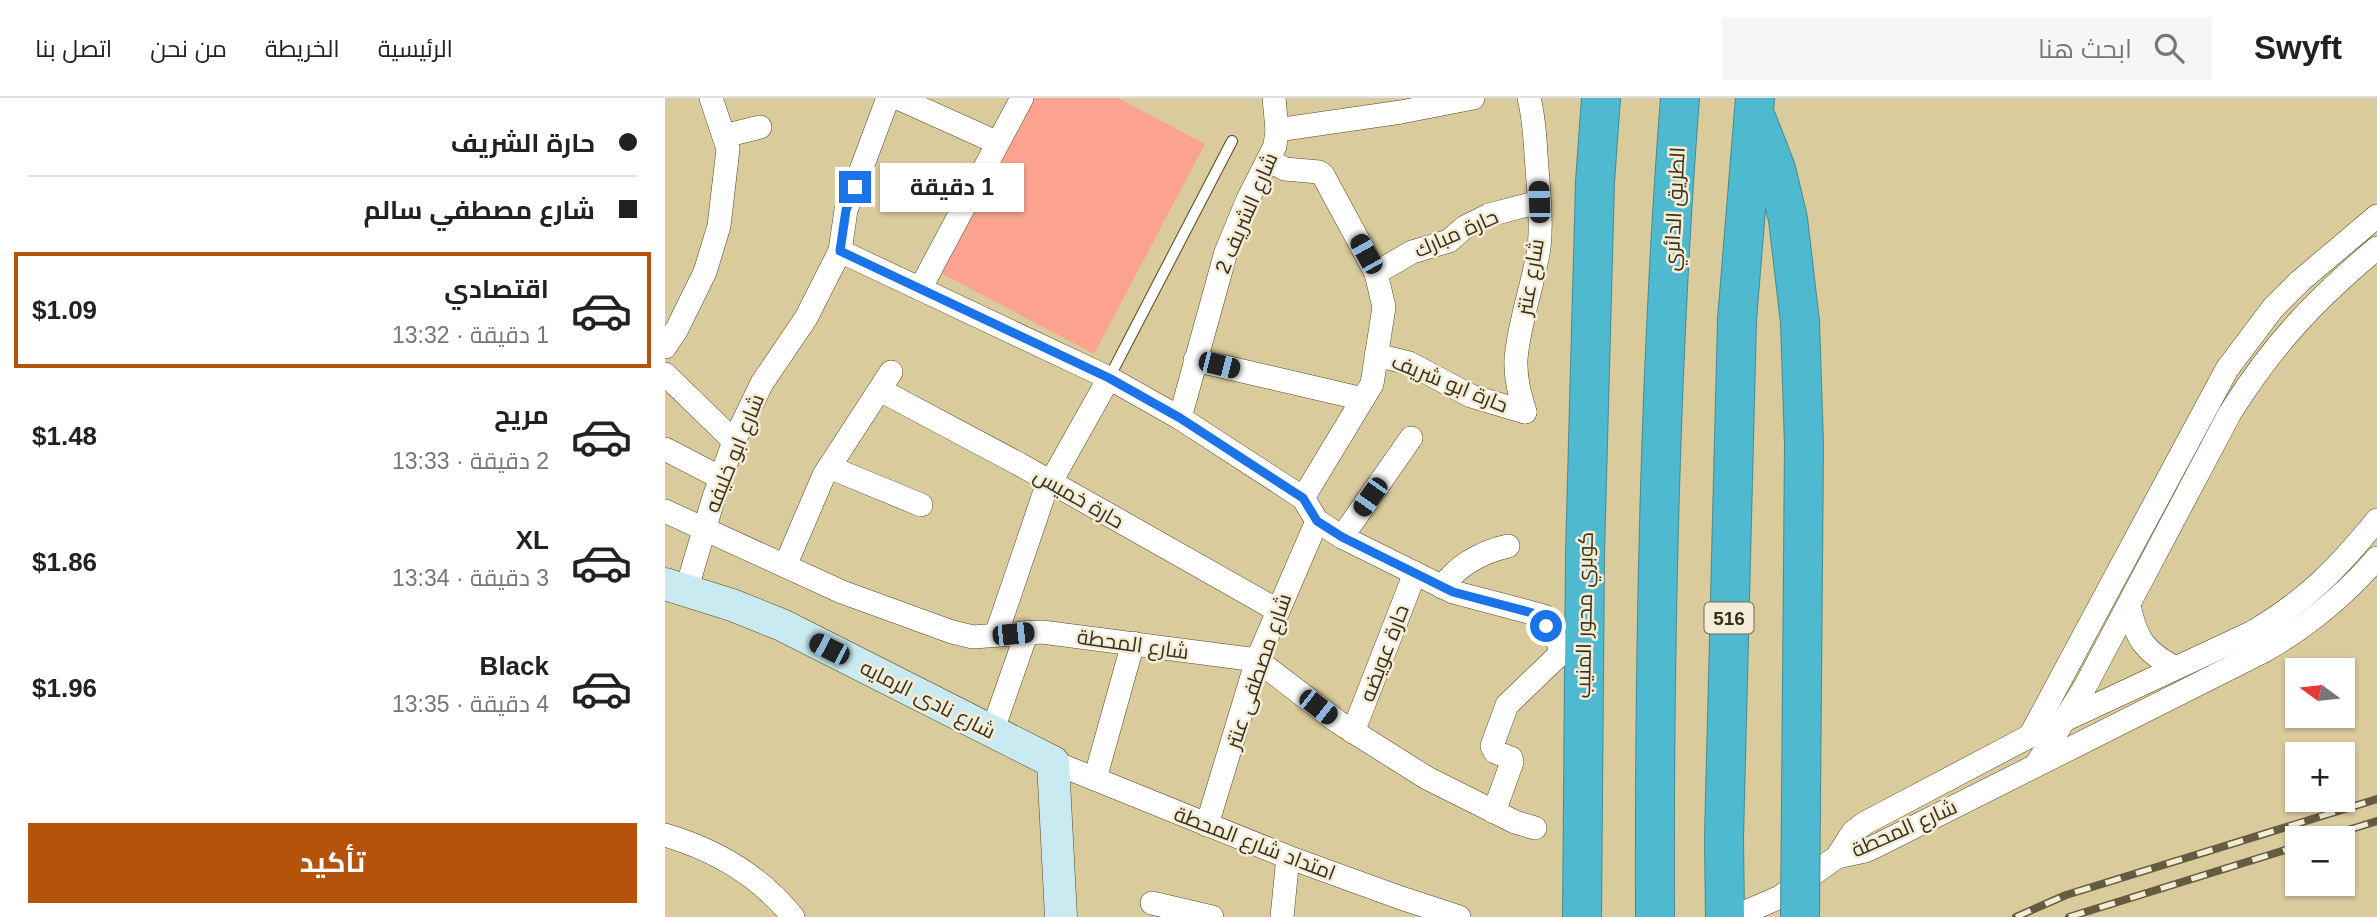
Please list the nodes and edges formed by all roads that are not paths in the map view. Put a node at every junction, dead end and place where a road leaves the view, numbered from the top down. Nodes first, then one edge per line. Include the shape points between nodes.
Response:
1 (711, 98) edge
2 (888, 98) edge
3 (898, 98) edge
4 (1022, 98) edge
5 (1274, 98) edge
6 (1473, 98) edge
7 (1529, 98) edge
8 (1601, 98) edge
9 (1680, 98) edge
10 (1424, 103) edge
11 (1755, 104) edge
12 (760, 127) dead end
13 (1277, 130) junction
14 (724, 136) junction
15 (1232, 141) dead end
16 (998, 143) junction
17 (1268, 160) junction
18 (1539, 202) junction
19 (2377, 216) edge
20 (2377, 248) edge
21 (840, 251) junction
22 (1376, 273) junction
23 (920, 289) junction
24 (665, 347) edge
25 (1376, 355) junction
26 (1195, 360) junction
27 (665, 374) edge
28 (1109, 378) junction
29 (1363, 399) junction
30 (1525, 412) joint
31 (1180, 418) junction
32 (1412, 438) dead end
33 (734, 441) junction
34 (665, 449) edge
35 (829, 467) junction
36 (721, 478) junction
37 (1050, 481) junction
38 (1303, 498) junction
39 (921, 505) dead end
40 (665, 511) edge
41 (2377, 520) edge
42 (1317, 521) junction
43 (704, 530) junction
44 (1342, 537) junction
45 (1508, 546) dead end
46 (2377, 558) edge
47 (785, 566) junction
48 (1415, 573) junction
49 (1442, 587) junction
50 (672, 592) edge
51 (2129, 605) junction
52 (1277, 610) junction
53 (1027, 632) junction
54 (996, 635) junction
55 (1133, 643) junction
56 (1257, 660) junction
57 (2175, 668) junction
58 (2062, 722) junction
59 (992, 732) junction
60 (1353, 732) junction
61 (2030, 736) junction
62 (1053, 762) junction
63 (2036, 765) junction
64 (1095, 779) junction
65 (1494, 811) junction
66 (1207, 825) junction
67 (1535, 828) dead end
68 (665, 835) edge
69 (1837, 856) junction
70 (1288, 857) junction
71 (1152, 903) dead end
72 (1452, 916) edge
73 (793, 917) edge
74 (1061, 917) edge
75 (1212, 917) edge
76 (1282, 917) edge
77 (1582, 917) edge
78 (1655, 917) edge
79 (1725, 917) edge
80 (1734, 917) edge
81 (1800, 917) edge

1 - 14 street
2 - 21 street, شارع ابو خليفه via 846,210
3 - 16 street
4 - 16 street
5 - 13 street
6 - 10 street
7 - 18 street, شارع عنتر
8 - 77 highway, كوبري محور المنيب via 1585,554
9 - 78 highway, الطريق الدائري via 1655,622
10 - 13 street
11 - 79 highway, 516 via 1737,320
11 - 81 highway, 516, bridge via 1788,219 1800,322 1804,445
12 - 14 street
13 - 17 street, شارع الشريف 2
14 - 24 street via 729,149 719,226 705,272
15 - 28 lane
16 - 23 street
17 - 22 street via 1285,169 1323,175
17 - 26 street, شارع الشريف 2 via 1226,252
18 - 22 street, حارة مبارك via 1489,215 1449,240 1412,252
18 - 30 street, شارع عنتر via 1539,244 1516,360
19 - 61 street via 2291,290 2227,369
20 - 51 street via 2310,308 2253,376
21 - 23 street
21 - 33 street, شارع ابو خليفه via 806,318 762,383
22 - 25 street via 1384,307
23 - 28 street
25 - 29 street via 1372,384
25 - 30 street, حارة ابو شريف via 1409,363 1471,396
26 - 29 street
26 - 31 street, شارع الشريف 2
27 - 33 street
28 - 31 street
28 - 37 street
29 - 38 street
31 - 38 street
32 - 44 street
33 - 36 street, شارع ابو خليفه
34 - 36 street
35 - 37 street, حارة خميس via 885,381
35 - 39 street
35 - 47 street
36 - 43 street, شارع ابو خليفه
37 - 52 street, حارة خميس
37 - 54 street
38 - 42 street
40 - 43 street, شارع المحطة
41 - 57 street, شارع المحطة via 2340,564 2299,602 2251,633
42 - 44 street
42 - 52 street, شارع مصطفى عنتر
43 - 47 street, شارع المحطة
43 - 50 street, شارع ابو خليفه
44 - 48 street
45 - 49 street via 1453,572
46 - 63 street, شارع المحطة via 2337,601 2289,636
47 - 54 street, شارع المحطة via 952,632
48 - 49 street
48 - 60 street, حارة عويضه
49 - 65 street via 1544,616 1560,645 1558,656 1507,705 1492,750 1512,762
50 - 59 main road, شارع نادى الرمايه via 732,605 782,625
51 - 57 street via 2137,637
51 - 58 street
52 - 56 street, شارع مصطفى عنتر
53 - 54 street, شارع المحطة
53 - 55 street, شارع المحطة
53 - 59 street
55 - 56 street, شارع المحطة
55 - 64 street
56 - 60 street, شارع المحطة
56 - 66 street, شارع مصطفى عنتر
57 - 58 street, شارع المحطة
58 - 61 street, شارع المحطة
58 - 63 street
59 - 62 main road, شارع نادى الرمايه
60 - 65 street, شارع المحطة via 1427,778
61 - 69 street, شارع المحطة via 1865,823
62 - 64 street, امتداد شارع المحطة
62 - 74 main road
63 - 69 street, شارع المحطة via 1871,848
64 - 66 street, امتداد شارع المحطة
65 - 67 street, شارع المحطة
66 - 70 street, امتداد شارع المحطة
68 - 73 street via 731,862 774,894
69 - 80 street via 1780,897
70 - 72 street, امتداد شارع المحطة
70 - 76 street
71 - 75 street

